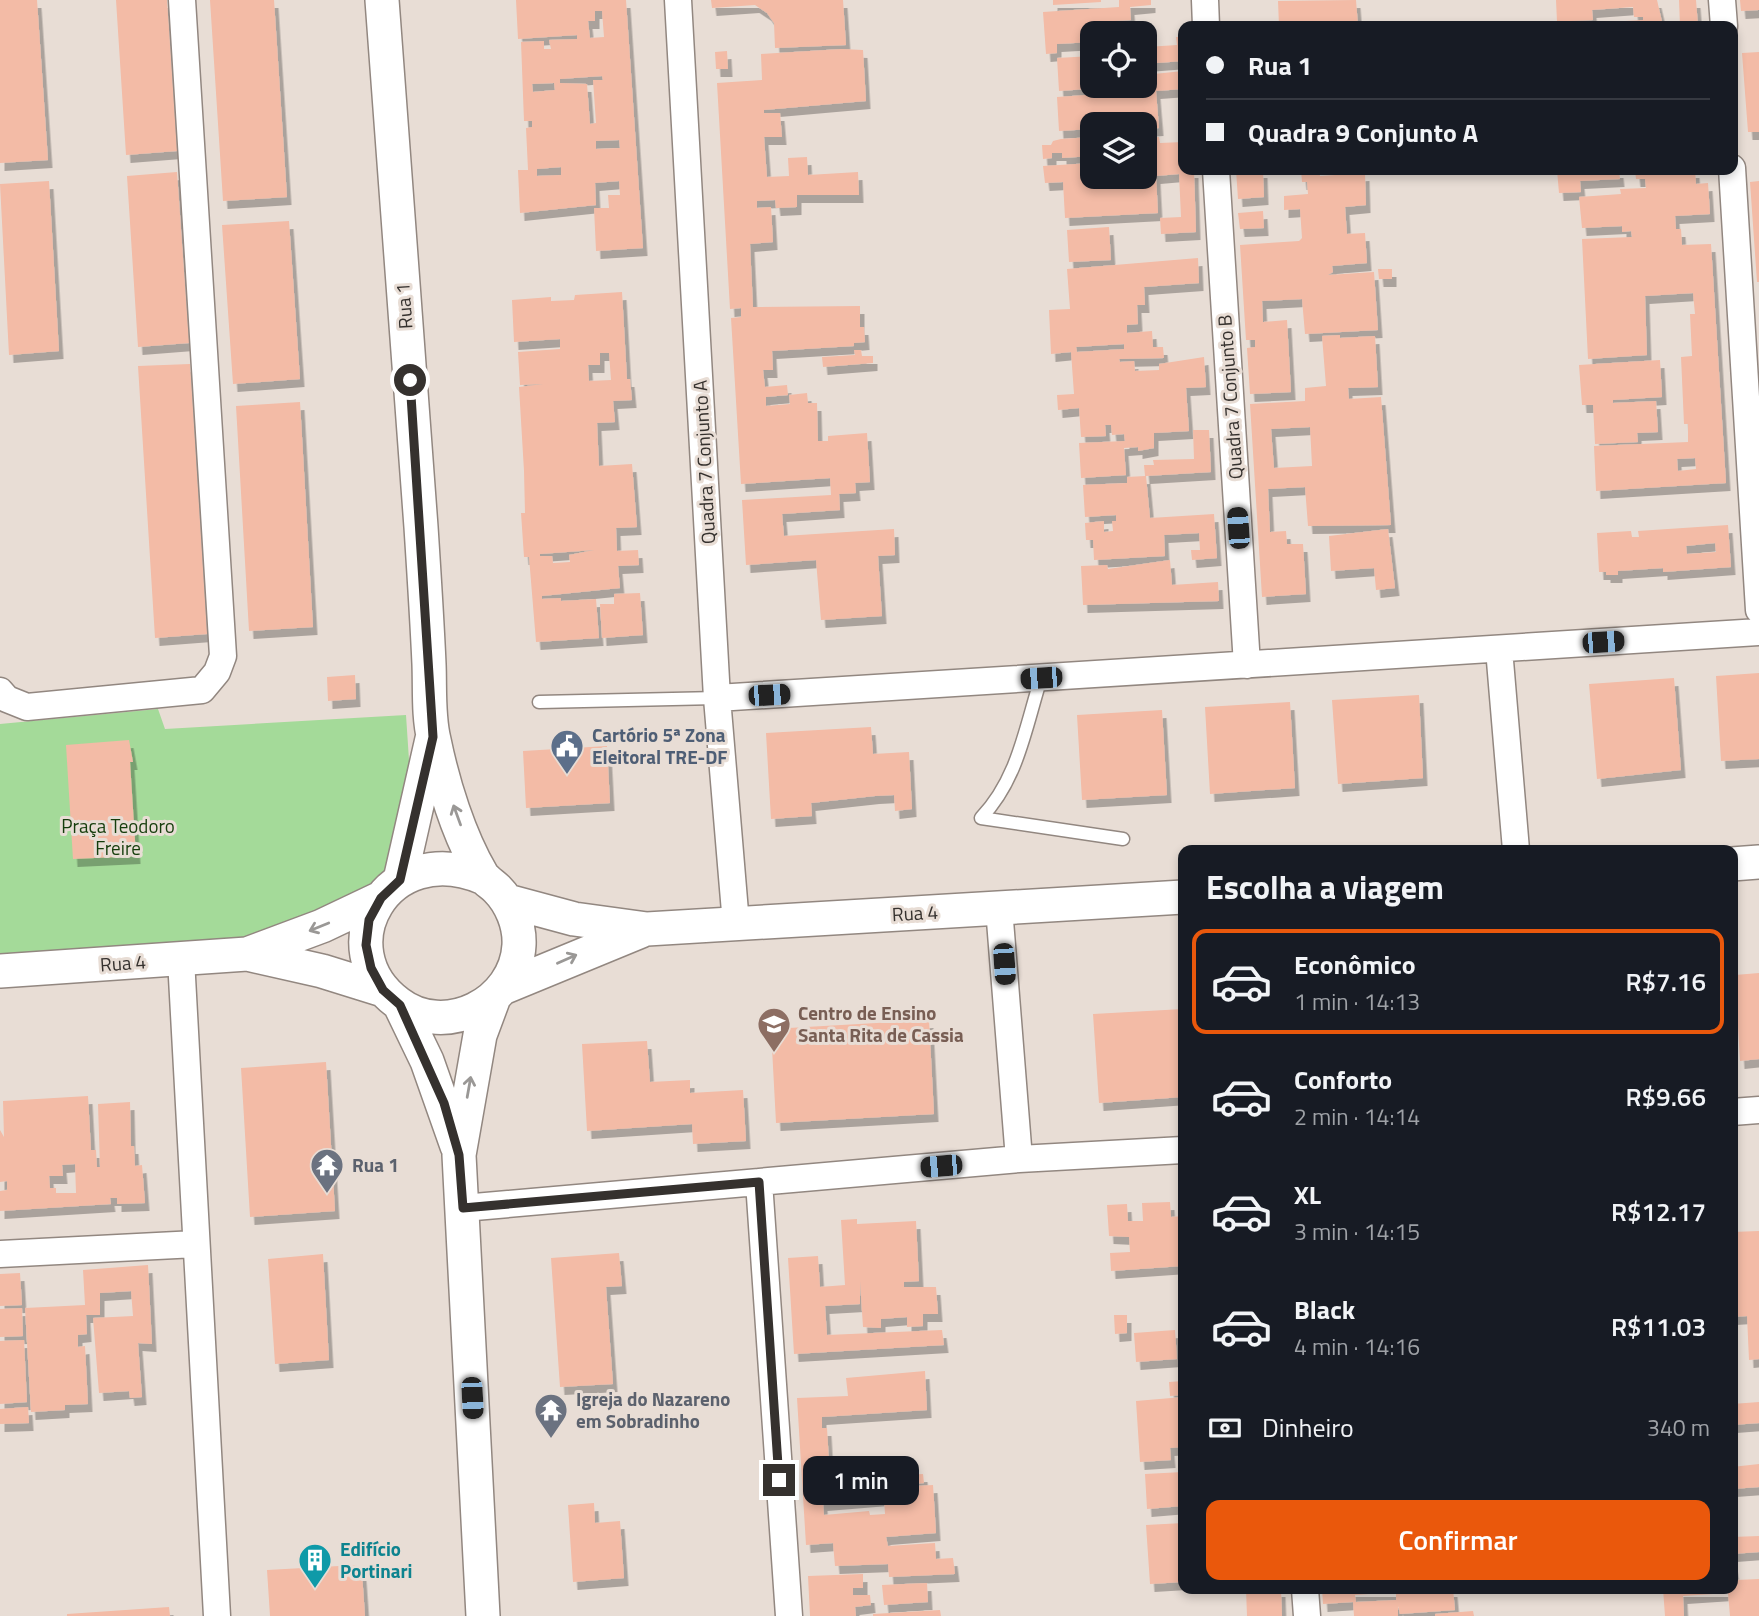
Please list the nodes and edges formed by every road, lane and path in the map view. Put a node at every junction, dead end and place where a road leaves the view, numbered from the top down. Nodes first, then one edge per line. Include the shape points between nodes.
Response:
1 (182, 0) edge
2 (382, 0) edge
3 (678, 0) edge
4 (1205, 0) edge
5 (1723, 0) edge
6 (1206, 21) edge
7 (1724, 21) edge
8 (1216, 175) edge
9 (1732, 175) edge
10 (1759, 610) edge
11 (1759, 632) edge
12 (1499, 649) junction
13 (1247, 665) junction
14 (1041, 678) junction
15 (0, 691) edge
16 (717, 698) junction
17 (539, 702) dead end
18 (433, 737) junction
19 (1124, 839) dead end
20 (1516, 845) edge
21 (1759, 862) edge
22 (1738, 864) edge
23 (390, 889) junction
24 (495, 889) junction
25 (1178, 897) edge
26 (999, 908) junction
27 (736, 924) junction
28 (646, 929) junction
29 (247, 954) junction
30 (181, 959) junction
31 (0, 971) edge
32 (499, 993) junction
33 (391, 998) junction
34 (1759, 1110) edge
35 (1738, 1112) edge
36 (1178, 1150) edge
37 (459, 1155) junction
38 (1019, 1159) junction
39 (759, 1182) junction
40 (463, 1208) junction
41 (196, 1244) junction
42 (0, 1254) edge
43 (1305, 1594) edge
44 (217, 1616) edge
45 (483, 1616) edge
46 (789, 1616) edge
47 (1307, 1616) edge

1 - 15 street via 223,656 202,690 27,706 7,699
2 - 18 street, Rua 1
3 - 16 street, Quadra 7 Conjunto A
4 - 6 street
5 - 7 street
8 - 13 street, Quadra 7 Conjunto B
9 - 10 street
11 - 12 street
12 - 13 street
12 - 20 street
13 - 14 street
14 - 16 street
14 - 19 lane via 1010,780 981,818
16 - 17 lane
16 - 27 street, Quadra 7 Conjunto A
18 - 23 street
24 -> 18 street via 452,802
21 - 22 street
23 - 24 street via 420,870 442,866 464,869
23 -> 29 street via 322,926
23 - 33 street via 369,920 366,945 371,968
24 - 28 street via 574,919
24 - 32 street via 516,922 519,944 515,967
25 - 26 street, Rua 4
26 - 27 street, Rua 4
26 - 38 street
27 - 28 street, Rua 4
32 -> 28 street
29 - 30 street, Rua 4
29 - 33 street via 322,971
30 - 31 street, Rua 4
30 - 41 street
32 - 33 street via 471,1013 447,1018 423,1016
37 -> 32 street via 480,1035
33 - 37 street via 427,1061
34 - 35 street
36 - 38 street
37 - 40 street
38 - 39 street
39 - 40 street
39 - 46 street
40 - 45 street
41 - 42 street
41 - 44 street
43 - 47 street

